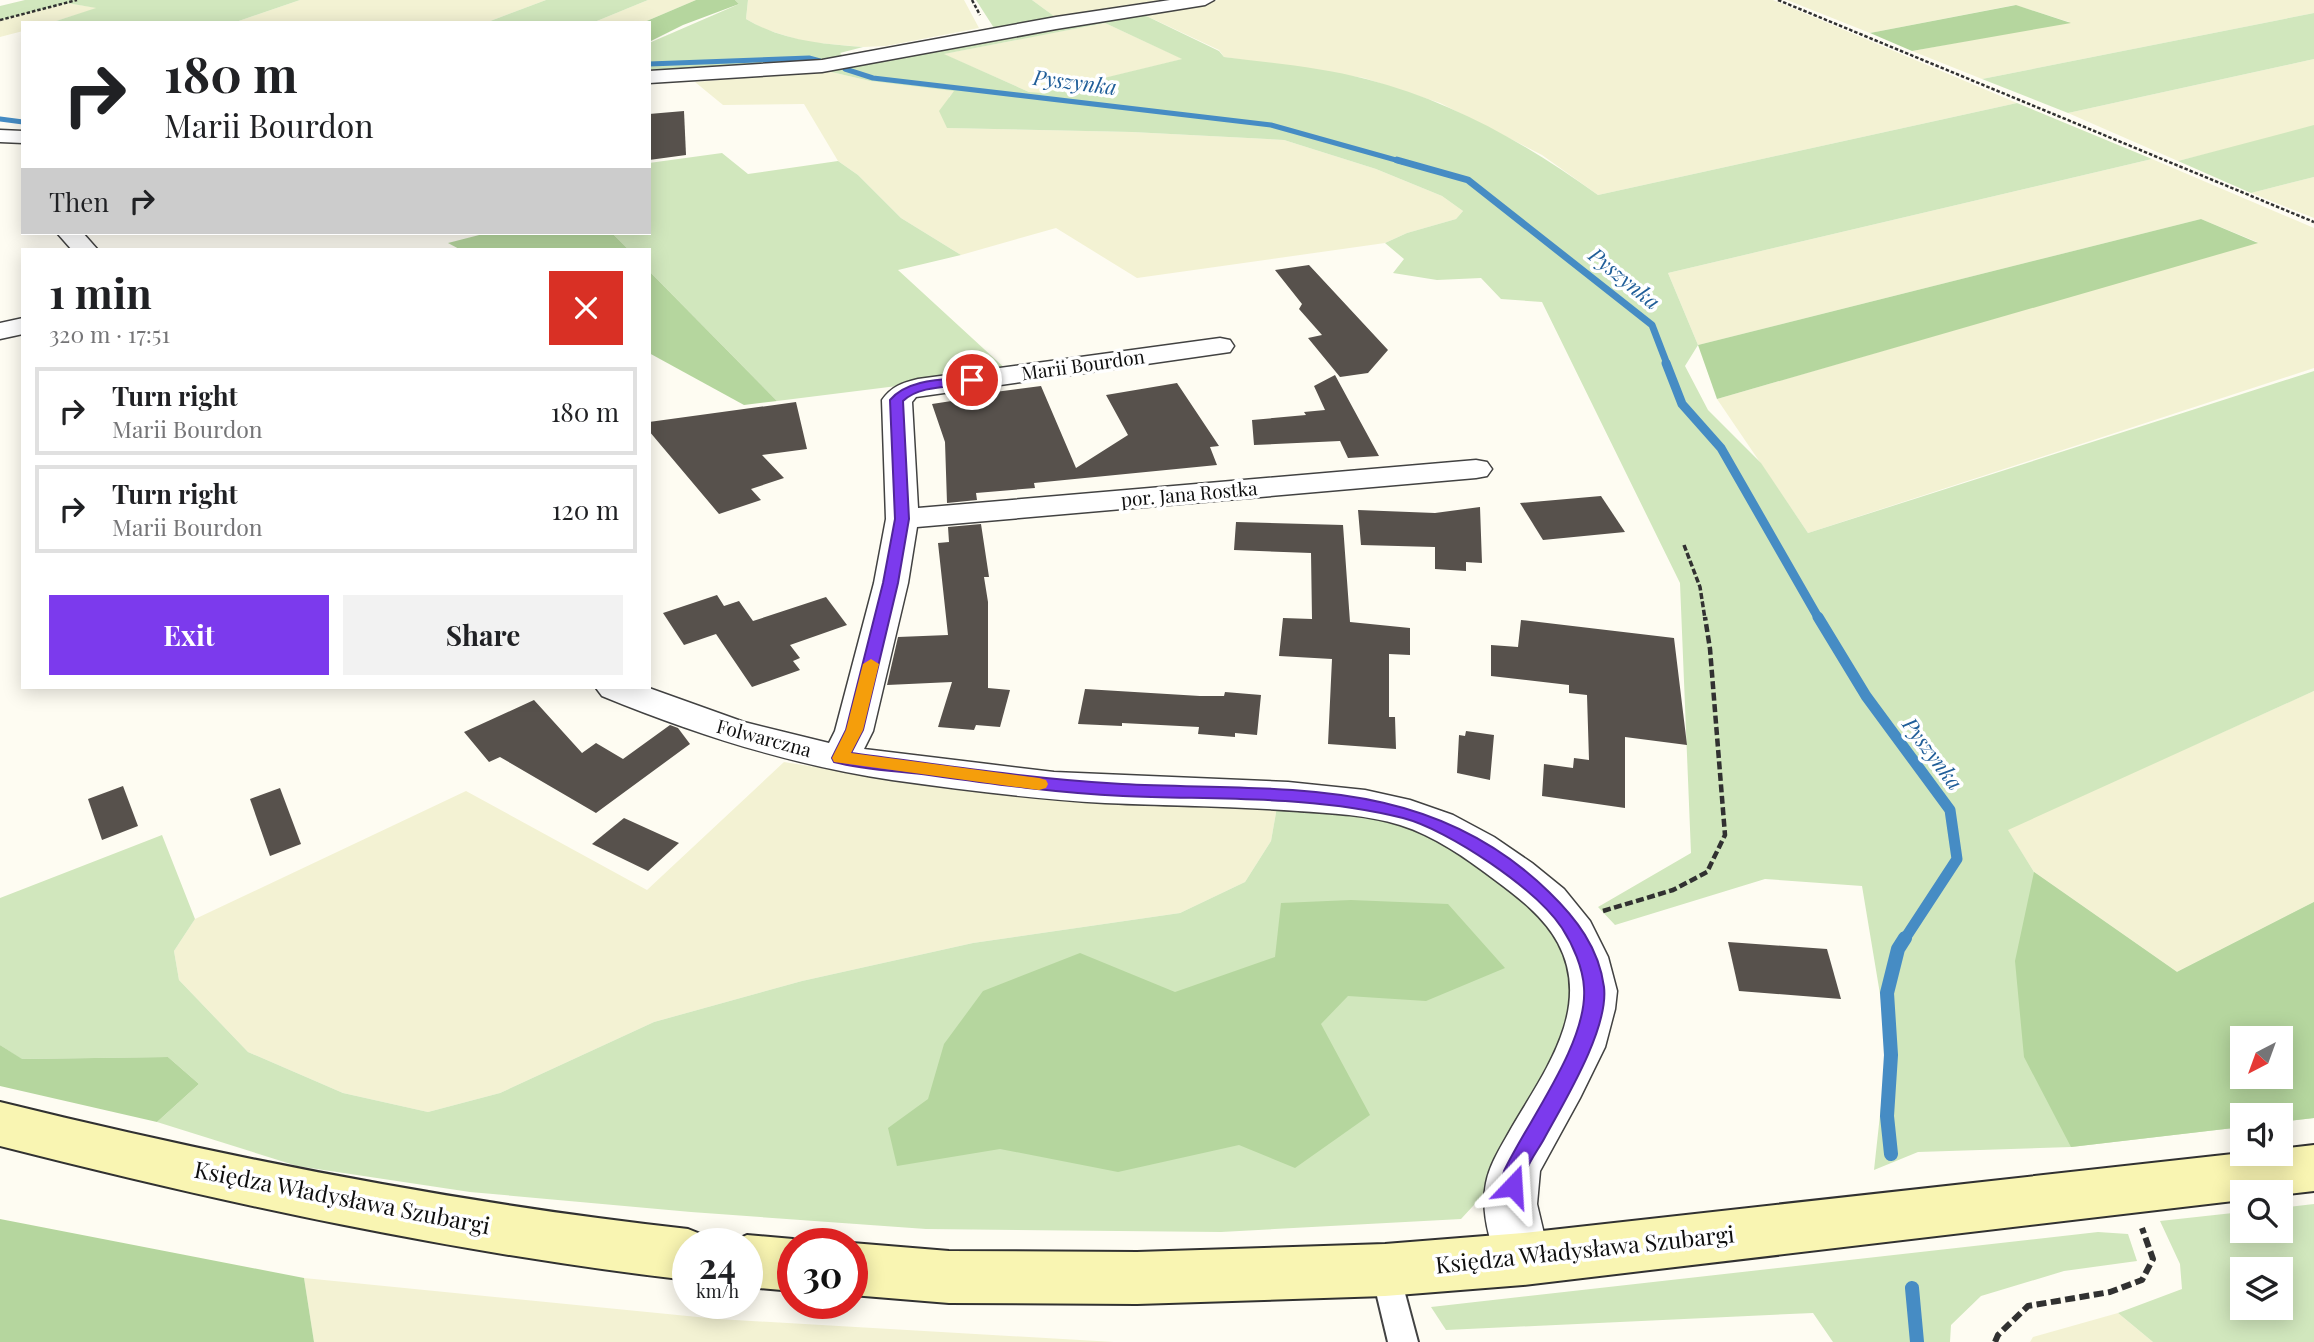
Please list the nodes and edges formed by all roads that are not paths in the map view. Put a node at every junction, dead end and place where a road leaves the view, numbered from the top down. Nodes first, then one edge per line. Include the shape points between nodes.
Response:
1 (1205, 0) edge
2 (651, 77) edge
3 (0, 136) edge
4 (21, 137) edge
5 (71, 235) edge
6 (84, 248) edge
7 (21, 326) edge
8 (0, 331) edge
9 (1220, 346) dead end
10 (1476, 470) dead end
11 (902, 519) junction
12 (618, 689) edge
13 (840, 758) junction
14 (0, 1124) edge
15 (2314, 1167) edge
16 (672, 1253) edge
17 (1523, 1259) junction
18 (868, 1270) edge
19 (1385, 1270) junction
20 (1403, 1342) edge

1 - 2 street via 857,61
3 - 4 street
5 - 6 street
7 - 8 street
9 - 11 street, Marii Bourdon via 906,391 897,400
10 - 11 street, por. Jana Rostka
11 - 13 street, Marii Bourdon via 855,730
12 - 13 street, Folwarczna via 770,743
13 - 17 street, Folwarczna via 1025,783 1348,800 1410,814 1488,852 1568,922 1585,954 1594,988 1589,1024 1566,1078 1515,1171 1510,1201
14 - 16 street, Księdza Władysława Szubargi via 376,1210
15 - 17 street, Księdza Władysława Szubargi
17 - 19 street, Księdza Władysława Szubargi
18 - 19 street, Księdza Władysława Szubargi via 949,1277 1137,1278
19 - 20 lane

